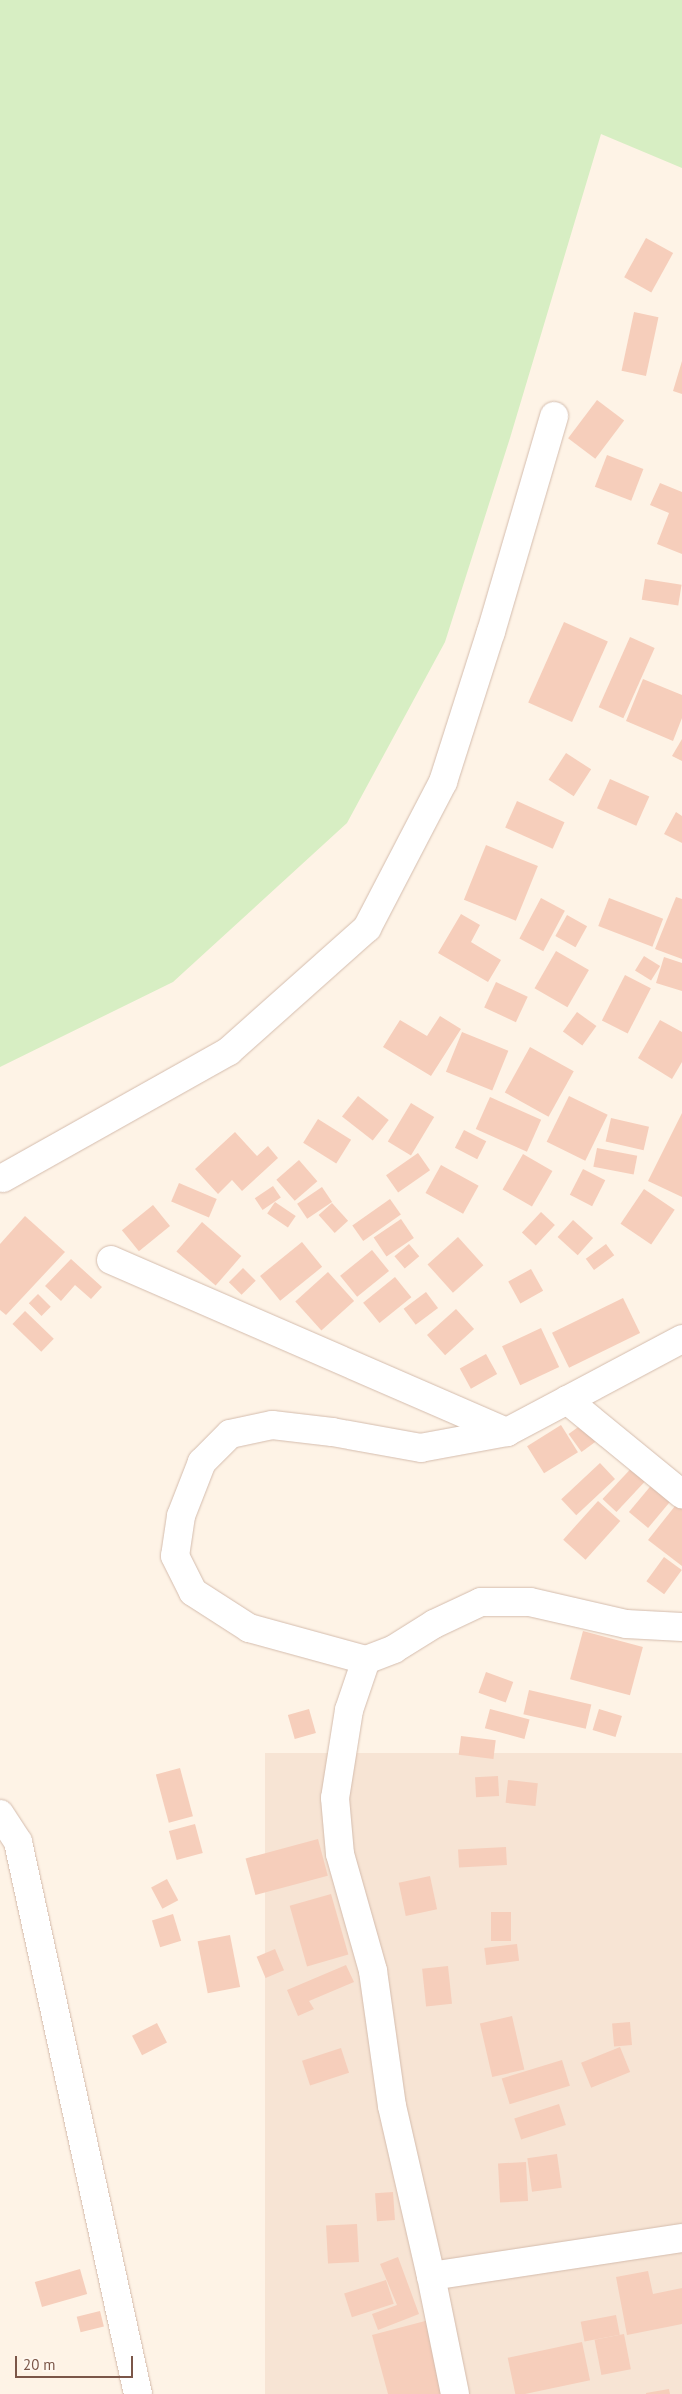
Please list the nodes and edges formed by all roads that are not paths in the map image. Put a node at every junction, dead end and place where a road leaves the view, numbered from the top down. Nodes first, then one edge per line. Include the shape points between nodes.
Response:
1 (554, 416) dead end
2 (1, 1180) edge
3 (111, 1260) dead end
4 (682, 1339) edge
5 (567, 1400) junction
6 (507, 1432) junction
7 (682, 1494) edge
8 (682, 1627) edge
9 (366, 1660) junction
10 (0, 1814) edge
11 (682, 2238) edge
12 (431, 2276) junction
13 (138, 2394) edge
14 (455, 2394) edge

1 - 2 street via 492,632 443,782 367,928 229,1051
3 - 6 street
4 - 5 street
5 - 6 street
5 - 7 street
6 - 9 street via 421,1448 272,1425 230,1434 202,1462 181,1516 175,1556 193,1592 249,1628
8 - 9 street via 626,1624 530,1602 481,1602 434,1624 394,1649
9 - 12 street via 349,1710 334,1798 340,1854 373,1971 392,2106
10 - 13 street via 18,1842
11 - 12 street
12 - 14 street

